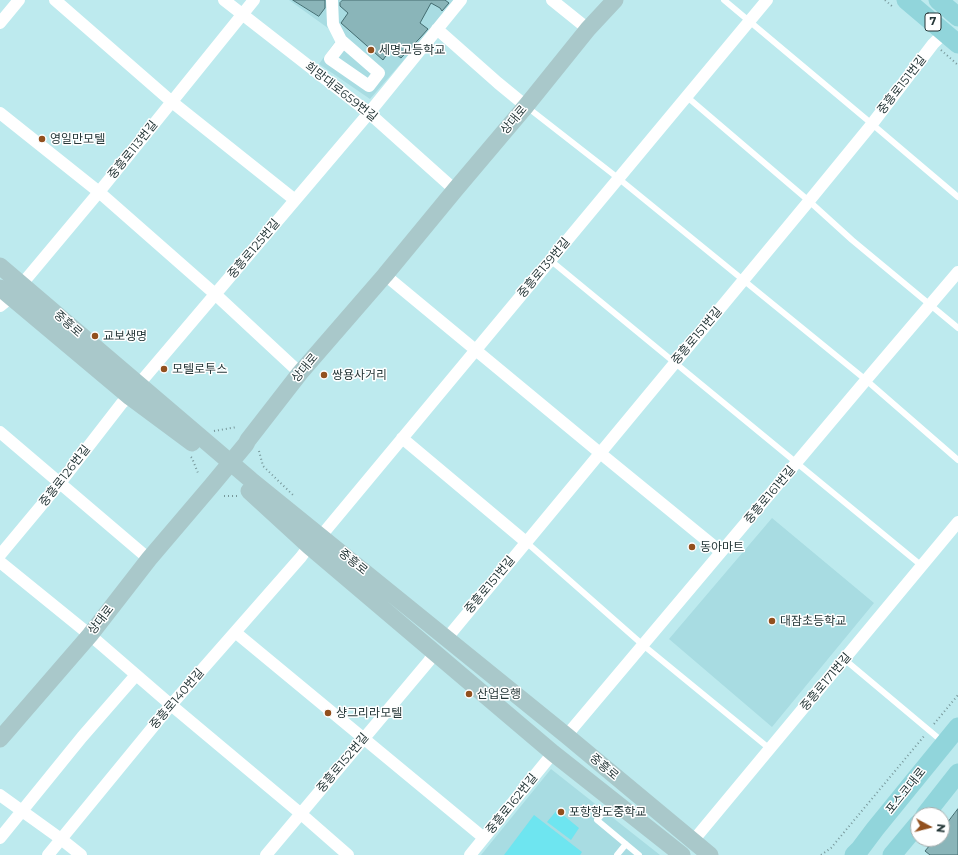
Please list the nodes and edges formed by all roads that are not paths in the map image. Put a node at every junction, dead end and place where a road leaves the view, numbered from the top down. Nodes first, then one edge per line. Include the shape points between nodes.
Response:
1 (19, 0) edge
2 (55, 0) edge
3 (224, 0) edge
4 (254, 0) edge
5 (332, 0) edge
6 (461, 0) edge
7 (552, 0) edge
8 (615, 0) edge
9 (724, 0) edge
10 (767, 0) edge
11 (906, 0) edge
12 (938, 0) edge
13 (242, 15) junction
14 (958, 17) edge
15 (749, 21) junction
16 (0, 23) edge
17 (437, 29) junction
18 (588, 29) junction
19 (951, 38) edge
20 (343, 42) junction
21 (346, 70) junction
22 (334, 86) junction
23 (686, 96) junction
24 (172, 102) junction
25 (526, 106) junction
26 (0, 113) edge
27 (369, 113) junction
28 (872, 124) junction
29 (618, 178) junction
30 (455, 190) junction
31 (99, 192) junction
32 (958, 197) edge
33 (295, 200) junction
34 (809, 201) junction
35 (550, 260) junction
36 (0, 266) edge
37 (958, 272) edge
38 (385, 275) junction
39 (744, 280) junction
40 (22, 284) junction
41 (215, 294) junction
42 (4, 297) edge
43 (930, 305) junction
44 (958, 328) edge
45 (475, 350) junction
46 (675, 363) junction
47 (300, 373) junction
48 (866, 380) junction
49 (134, 391) junction
50 (0, 432) edge
51 (402, 438) junction
52 (600, 453) junction
53 (958, 460) edge
54 (797, 462) junction
55 (227, 466) junction
56 (60, 483) junction
57 (958, 522) edge
58 (315, 541) junction
59 (526, 542) junction
60 (721, 552) junction
61 (0, 555) edge
62 (149, 559) junction
63 (0, 562) edge
64 (922, 566) junction
65 (235, 632) junction
66 (90, 635) junction
67 (447, 638) junction
68 (644, 645) junction
69 (434, 652) junction
70 (844, 659) junction
71 (136, 675) junction
72 (171, 705) junction
73 (958, 727) edge
74 (567, 736) junction
75 (364, 738) junction
76 (0, 740) edge
77 (944, 743) junction
78 (770, 749) junction
79 (553, 752) junction
80 (958, 773) edge
81 (0, 795) edge
82 (614, 801) junction
83 (931, 807) edge
84 (23, 811) junction
85 (300, 813) junction
86 (910, 834) edge
87 (0, 838) edge
88 (484, 838) junction
89 (61, 839) junction
90 (693, 841) junction
91 (626, 844) junction
92 (48, 855) edge
93 (81, 855) edge
94 (266, 855) edge
95 (348, 855) edge
96 (470, 855) edge
97 (617, 855) edge
98 (639, 855) edge
99 (682, 855) edge
100 (710, 855) edge
101 (854, 855) edge
102 (892, 855) edge

1 - 16 street
2 - 24 street
3 - 13 street, 희망대로659번길
4 - 13 street, 중흥로113번길
5 - 20 street via 333,24
6 - 17 street, 중흥로125번길
7 - 18 street
8 - 18 main road, 상대로
9 - 15 lane
10 - 15 street, 중흥로139번길
11 - 19 main road, 7
12 - 14 main road, 7
13 - 22 street, 희망대로659번길
13 - 24 street, 중흥로113번길
15 - 23 street, 중흥로139번길
15 - 28 lane
17 - 25 street
17 - 27 street, 중흥로125번길
18 - 25 main road, 상대로
19 - 28 street, 중흥로151번길 via 933,44
20 - 21 street via 330,59
20 - 21 street via 379,73 369,86
21 - 22 street
22 - 27 street, 희망대로659번길
23 - 29 street, 중흥로139번길
23 - 34 lane
24 - 31 street, 중흥로113번길
24 - 33 street
25 - 29 lane
25 - 30 main road, 상대로
26 - 31 street
27 - 30 street, 희망대로659번길
27 - 33 street, 중흥로125번길
28 - 32 lane
28 - 34 street, 중흥로151번길
29 - 35 street, 중흥로139번길
29 - 39 lane
30 - 38 main road, 상대로
31 - 40 street, 중흥로113번길
31 - 41 street
33 - 41 street, 중흥로125번길
34 - 39 street, 중흥로151번길
34 - 43 lane
35 - 45 street, 중흥로139번길
35 - 46 lane
36 - 40 main road, 중흥로
37 - 43 street, 중흥로161번길
38 - 45 street
38 - 47 main road, 상대로
39 - 46 street, 중흥로151번길
39 - 48 lane
40 - 49 main road, 중흥로
41 - 47 street
41 - 49 street, 중흥로125번길
42 - 49 main road, 중흥로
43 - 44 lane
43 - 48 street, 중흥로161번길
45 - 51 street, 중흥로139번길
45 - 52 street
46 - 52 street, 중흥로151번길
46 - 54 lane
47 - 55 main road, 상대로
48 - 53 lane
48 - 54 street, 중흥로161번길
49 - 55 main road, 중흥로 via 213,462
49 - 56 street, 중흥로126번길 via 122,402
50 - 56 street
51 - 58 street, 중흥로139번길
51 - 59 street
52 - 59 street, 중흥로151번길
52 - 60 street
54 - 60 street, 중흥로161번길
54 - 64 lane
55 - 58 main road, 중흥로 via 250,491
55 - 62 main road, 상대로
56 - 61 street, 중흥로126번길
56 - 62 street
57 - 64 street, 중흥로171번길
58 - 65 street, 중흥로140번길
58 - 67 main road, 중흥로
58 - 69 main road, 중흥로
59 - 67 street, 중흥로151번길
59 - 68 lane
60 - 68 street, 중흥로161번길
62 - 66 main road, 상대로
63 - 66 street
64 - 70 street, 중흥로171번길
65 - 72 street, 중흥로140번길
65 - 75 street
66 - 71 street
66 - 76 main road, 상대로
67 - 74 main road, 중흥로
68 - 74 street, 중흥로161번길
68 - 78 lane
69 - 75 street, 중흥로152번길
69 - 79 main road, 중흥로
70 - 77 lane
70 - 78 street, 중흥로171번길
71 - 72 street
71 - 84 street
72 - 85 street
72 - 89 street, 중흥로140번길
73 - 77 main road, 포스코대로
74 - 90 main road, 중흥로
75 - 85 street, 중흥로152번길
75 - 88 street
77 - 101 main road, 포스코대로
78 - 90 street, 중흥로171번길
79 - 82 main road, 중흥로
79 - 88 street, 중흥로162번길
80 - 83 main road
81 - 84 street
82 - 91 lane via 597,820
82 - 99 main road, 중흥로
84 - 87 street
84 - 89 street
85 - 94 street, 중흥로152번길
85 - 95 street
86 - 102 main road
88 - 96 street, 중흥로162번길
89 - 92 street, 중흥로140번길
89 - 93 street
90 - 100 main road, 중흥로
91 - 97 lane
91 - 98 lane

